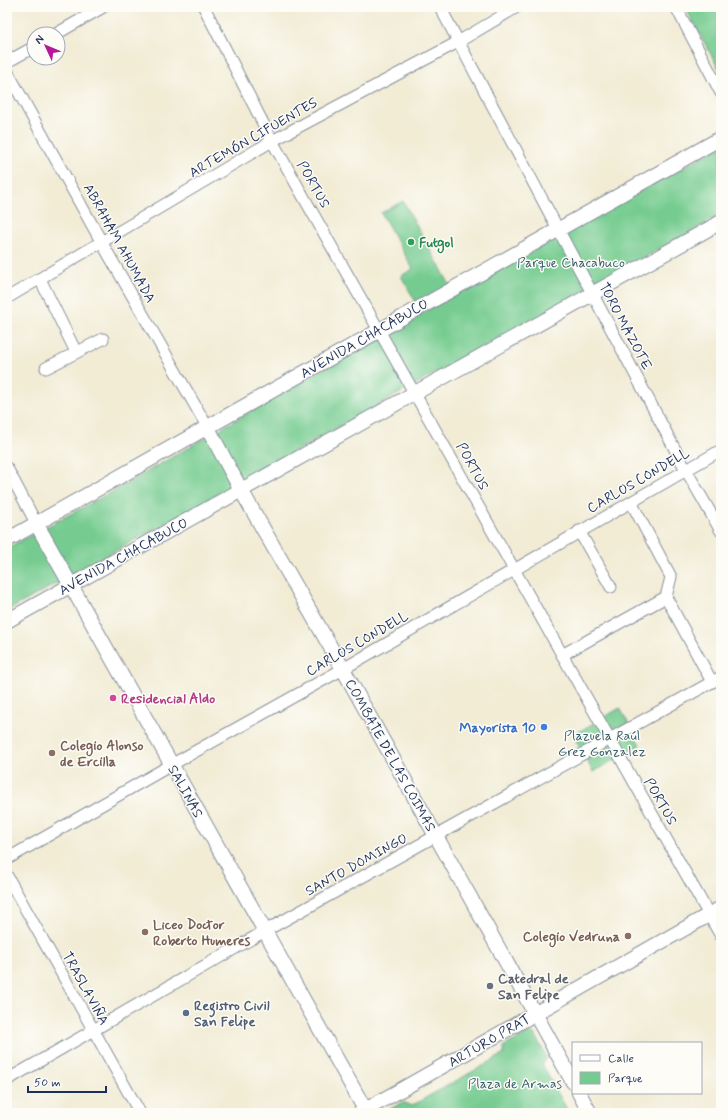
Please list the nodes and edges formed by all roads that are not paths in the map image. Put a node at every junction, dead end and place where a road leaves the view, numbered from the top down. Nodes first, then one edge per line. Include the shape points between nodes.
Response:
1 (103, 7) edge
2 (204, 7) edge
3 (440, 7) edge
4 (517, 7) edge
5 (676, 7) edge
6 (66, 28) edge
7 (458, 42) junction
8 (26, 51) edge
9 (7, 62) edge
10 (7, 71) edge
11 (721, 93) edge
12 (721, 138) edge
13 (272, 141) junction
14 (721, 222) edge
15 (559, 229) junction
16 (102, 243) junction
17 (40, 279) junction
18 (592, 294) junction
19 (7, 298) edge
20 (379, 329) junction
21 (103, 339) dead end
22 (76, 352) junction
23 (46, 368) dead end
24 (415, 393) junction
25 (208, 428) junction
26 (721, 450) edge
27 (7, 468) edge
28 (686, 470) junction
29 (241, 490) junction
30 (630, 502) junction
31 (36, 523) junction
32 (579, 531) junction
33 (721, 531) edge
34 (7, 540) edge
35 (514, 569) junction
36 (70, 586) junction
37 (611, 587) dead end
38 (666, 597) junction
39 (7, 621) edge
40 (562, 655) junction
41 (343, 669) junction
42 (716, 680) edge
43 (609, 739) junction
44 (171, 765) junction
45 (436, 837) junction
46 (7, 859) edge
47 (7, 876) edge
48 (721, 908) edge
49 (708, 915) junction
50 (265, 931) junction
51 (721, 936) edge
52 (535, 1013) junction
53 (93, 1031) junction
54 (7, 1080) edge
55 (572, 1080) edge
56 (580, 1094) edge
57 (364, 1112) edge
58 (140, 1113) edge
59 (590, 1113) edge

1 - 6 street
2 - 13 street, PORTUS
3 - 7 street, TORO MAZOTE
4 - 7 street, ARTEMÓN CIFUENTES
5 - 11 street
7 - 13 street, ARTEMÓN CIFUENTES
7 - 15 street, TORO MAZOTE
8 - 9 street
10 - 16 street, ABRAHAM AHUMADA
12 - 15 main road, AVENIDA CHACABUCO
13 - 16 street, ARTEMÓN CIFUENTES
13 - 20 street, PORTUS
14 - 18 main road, AVENIDA CHACABUCO
15 - 18 street, TORO MAZOTE
15 - 20 main road, AVENIDA CHACABUCO
16 - 17 street, ARTEMÓN CIFUENTES
16 - 25 street, ABRAHAM AHUMADA
17 - 19 street, ARTEMÓN CIFUENTES
17 - 22 street
18 - 24 main road, AVENIDA CHACABUCO
18 - 28 street, TORO MAZOTE
20 - 24 street, PORTUS
20 - 25 main road, AVENIDA CHACABUCO
21 - 22 street
22 - 23 street
24 - 29 main road, AVENIDA CHACABUCO
24 - 35 street, PORTUS
25 - 29 main road, COMBATE DE LAS COIMAS
25 - 31 main road, AVENIDA CHACABUCO
26 - 28 street, CARLOS CONDELL
27 - 31 street, SALINAS
28 - 30 street, CARLOS CONDELL
28 - 33 street, TORO MAZOTE
29 - 36 main road, AVENIDA CHACABUCO
29 - 41 main road, COMBATE DE LAS COIMAS
30 - 32 street, CARLOS CONDELL
30 - 38 street via 672,577
31 - 34 main road, AVENIDA CHACABUCO
31 - 36 main road, SALINAS
32 - 35 street, CARLOS CONDELL
32 - 37 street
35 - 40 street, PORTUS
35 - 41 street, CARLOS CONDELL
36 - 39 main road, AVENIDA CHACABUCO
36 - 44 main road, SALINAS
38 - 40 street
38 - 42 street
40 - 43 street, PORTUS
41 - 44 street, CARLOS CONDELL
41 - 45 main road, COMBATE DE LAS COIMAS
42 - 43 street, SANTO DOMINGO
43 - 45 street, SANTO DOMINGO
43 - 49 street, PORTUS
44 - 46 street, CARLOS CONDELL
44 - 50 main road, SALINAS
45 - 50 street, SANTO DOMINGO
45 - 52 main road, COMBATE DE LAS COIMAS
47 - 53 street, TRASLAVIÑA
48 - 49 main road, ARTURO PRAT
49 - 51 street, PORTUS
49 - 52 main road, ARTURO PRAT
50 - 53 street, SANTO DOMINGO
50 - 57 main road, SALINAS
52 - 55 main road, COMBATE DE LAS COIMAS
52 - 57 main road, ARTURO PRAT
53 - 54 street, SANTO DOMINGO
53 - 58 street, TRASLAVIÑA
56 - 59 main road

